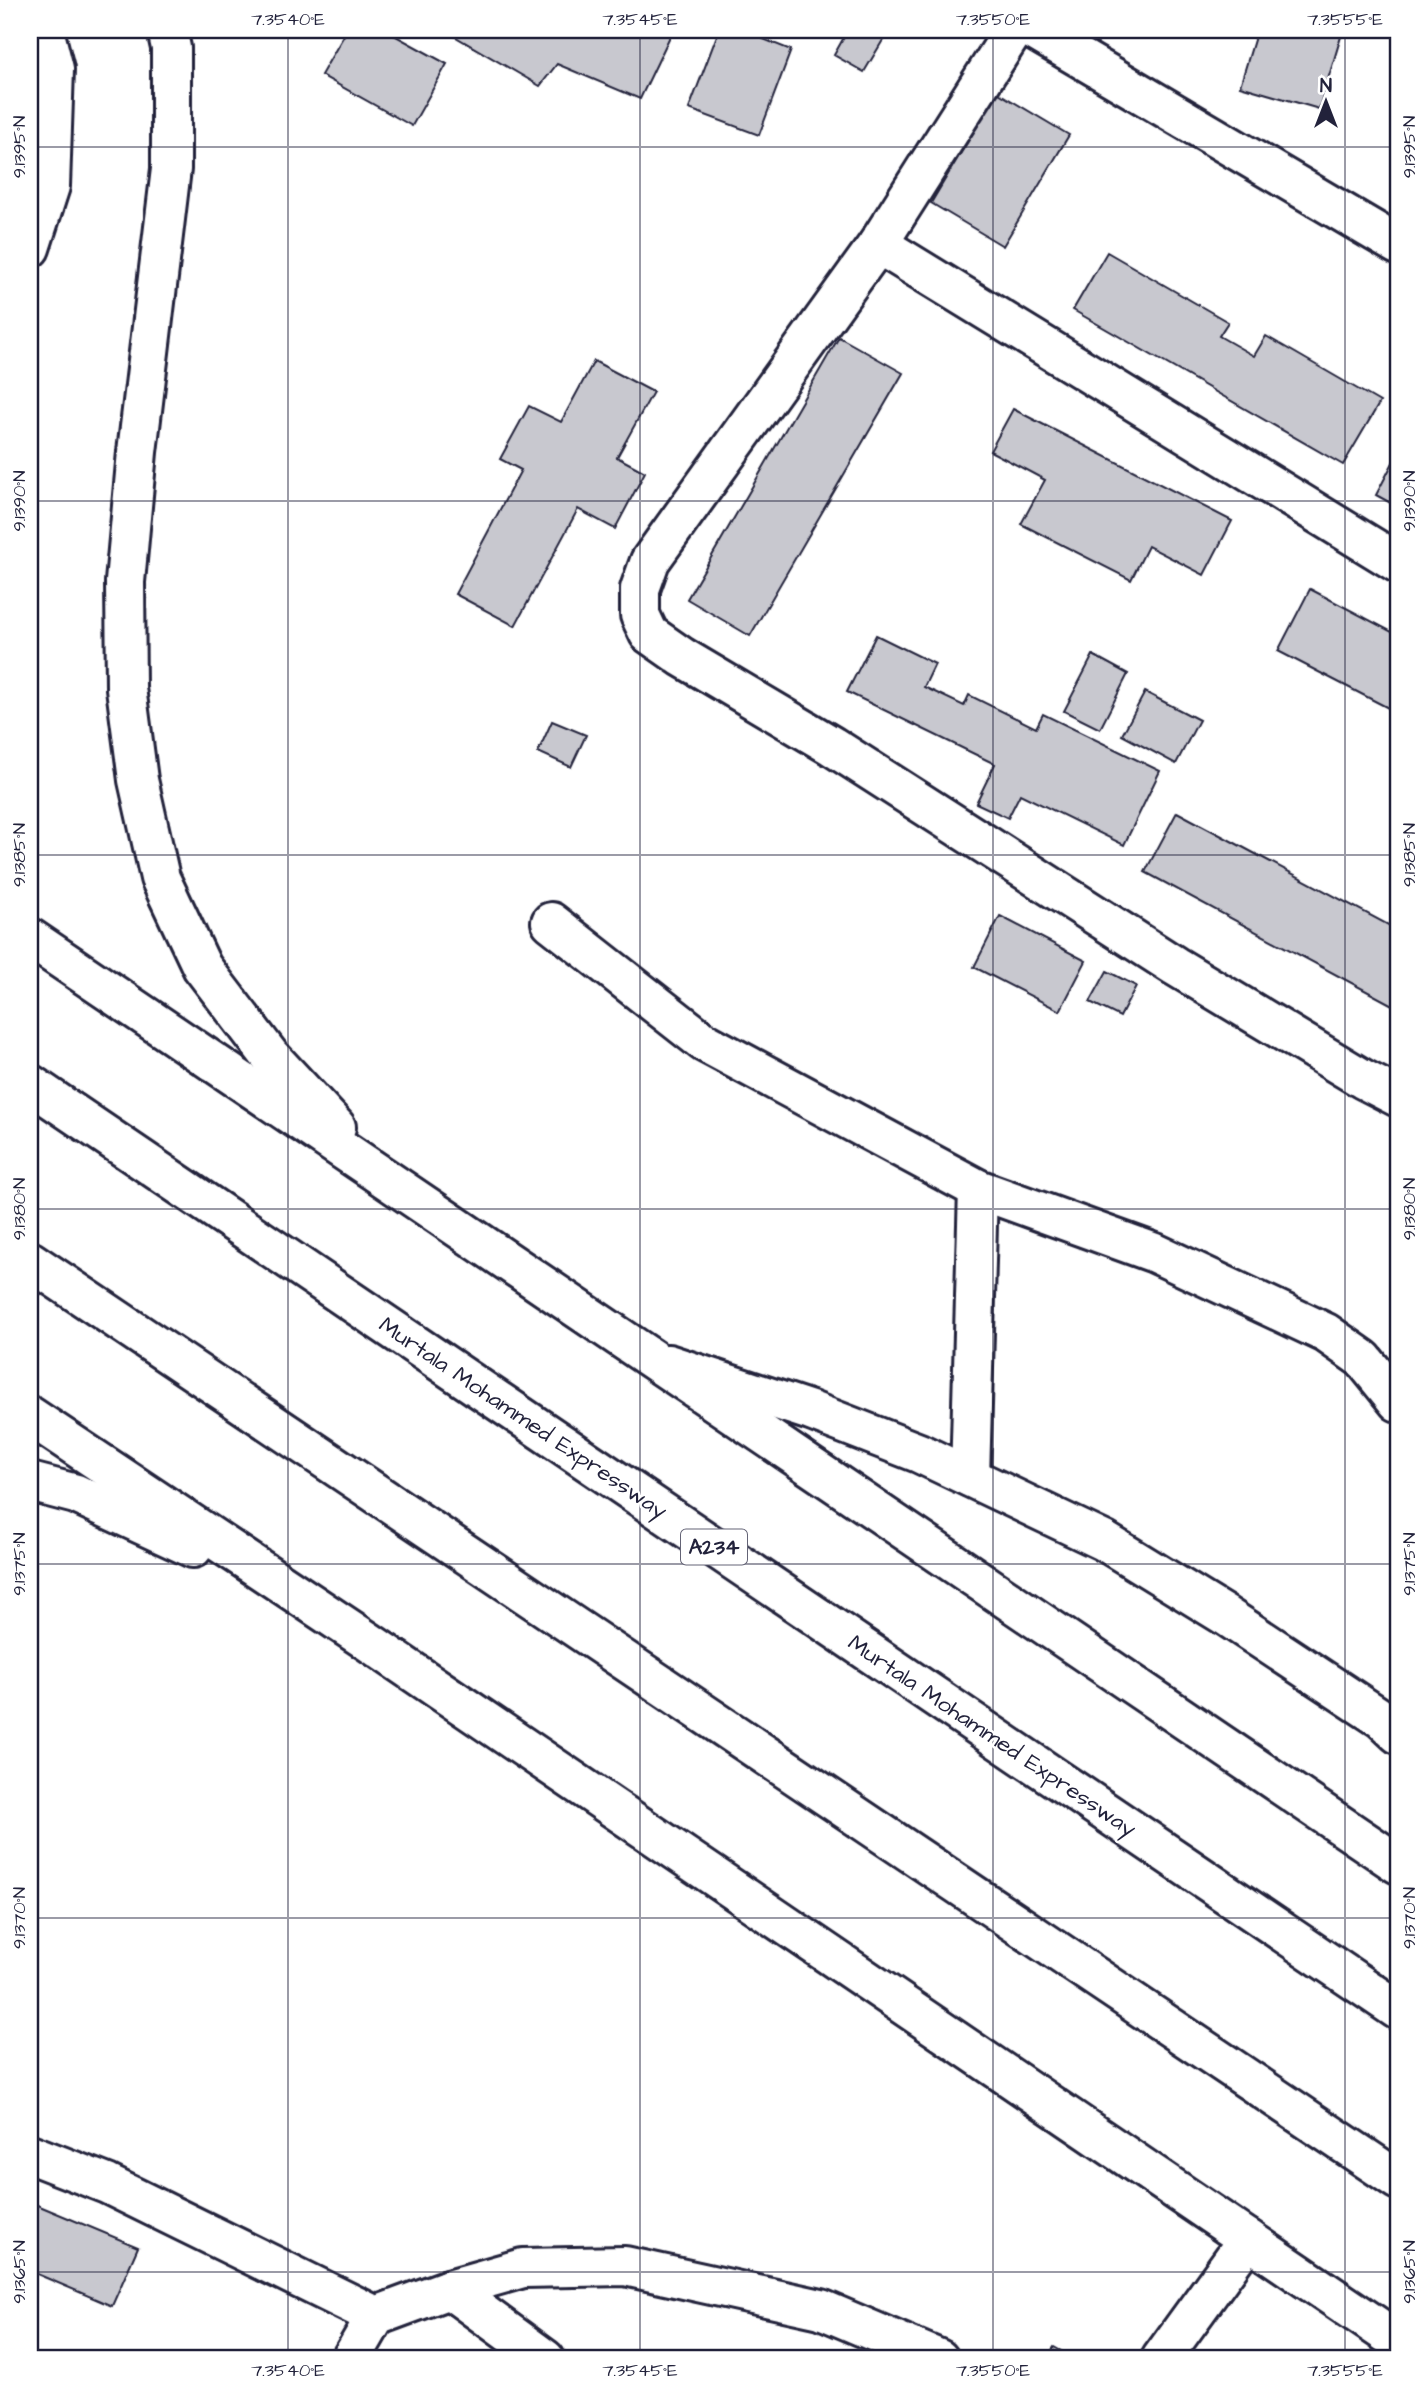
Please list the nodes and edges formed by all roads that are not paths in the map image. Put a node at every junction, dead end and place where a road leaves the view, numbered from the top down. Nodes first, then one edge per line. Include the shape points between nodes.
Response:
1 (44, 30) edge
2 (167, 30) edge
3 (1014, 30) edge
4 (1032, 30) edge
5 (878, 244) junction
6 (1398, 244) edge
7 (30, 248) edge
8 (1398, 563) edge
9 (551, 922) dead end
10 (30, 938) edge
11 (30, 1084) edge
12 (1398, 1097) edge
13 (978, 1189) junction
14 (453, 1225) junction
15 (30, 1261) edge
16 (649, 1357) junction
17 (1398, 1402) edge
18 (30, 1416) edge
19 (970, 1477) junction
20 (30, 1482) edge
21 (369, 1642) junction
22 (1398, 1734) edge
23 (1398, 1864) edge
24 (1398, 2010) edge
25 (30, 2154) edge
26 (1398, 2180) edge
27 (1248, 2239) junction
28 (449, 2289) junction
29 (376, 2316) junction
30 (1398, 2341) edge
31 (351, 2359) edge
32 (545, 2359) edge
33 (939, 2359) edge
34 (1161, 2359) edge

1 - 7 main road via 54,69 50,186
2 - 14 main road via 172,48 172,169 125,582 126,688 138,780 160,878 202,967 270,1056 348,1140
3 - 5 main road
4 - 6 main road
5 - 8 main road
5 - 12 main road via 650,561 640,589 640,615 649,634 1175,966
9 - 13 main road via 704,1042
10 - 14 main road
11 - 24 main road, Murtala Mohammed Expressway / A234
13 - 17 main road via 1155,1253 1326,1334 1363,1359
13 - 19 main road
14 - 16 main road
15 - 26 main road
16 - 19 main road via 811,1411
16 - 23 main road
18 - 21 main road
19 - 22 main road via 1104,1541 1382,1719
20 - 21 main road via 76,1494 209,1555
21 - 27 main road
25 - 29 main road via 107,2184
27 - 30 main road
27 - 34 main road
28 - 29 main road
28 - 32 main road
28 - 33 main road via 523,2268 625,2266 821,2309
29 - 31 main road

